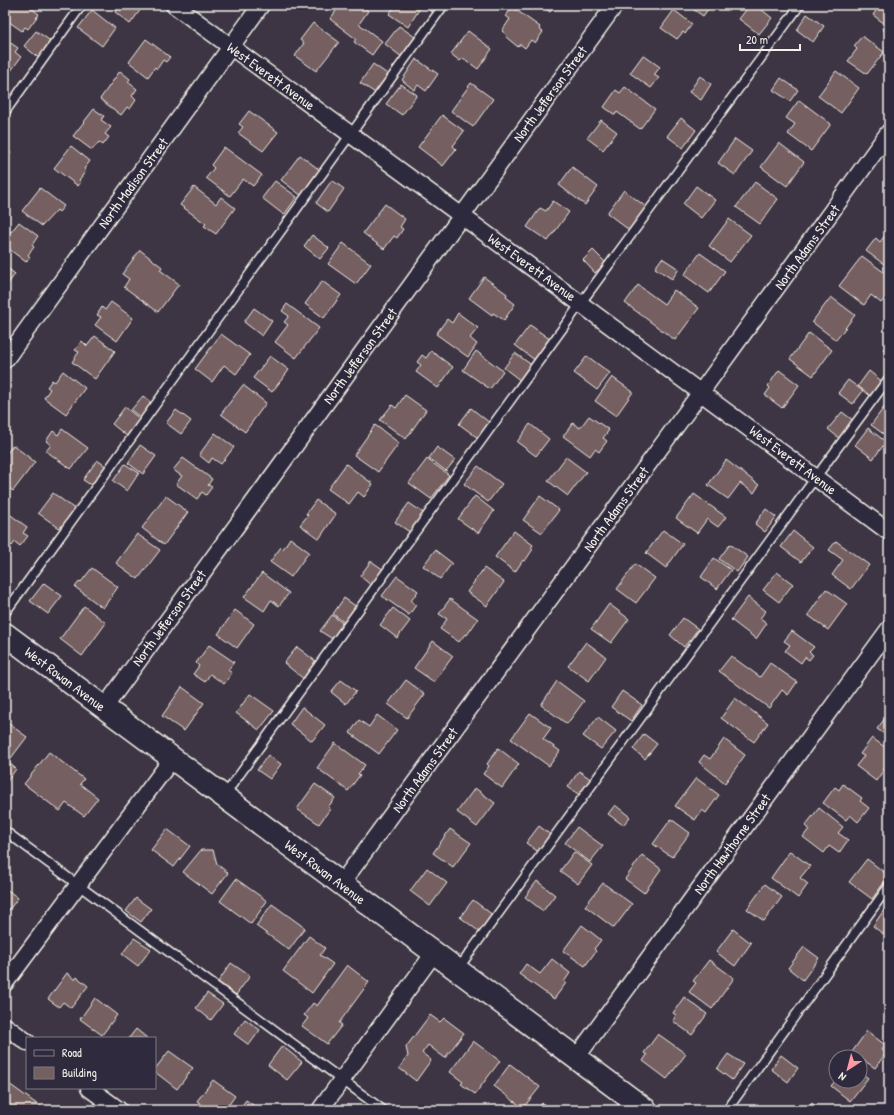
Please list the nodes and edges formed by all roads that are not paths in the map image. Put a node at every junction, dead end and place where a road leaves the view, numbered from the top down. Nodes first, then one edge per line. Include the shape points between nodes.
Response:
1 (82, 5) edge
2 (174, 5) edge
3 (261, 5) edge
4 (444, 5) edge
5 (615, 5) edge
6 (800, 5) edge
7 (231, 47) junction
8 (5, 112) edge
9 (889, 132) edge
10 (351, 134) junction
11 (462, 216) junction
12 (581, 303) junction
13 (5, 360) edge
14 (889, 378) edge
15 (702, 392) junction
16 (816, 477) junction
17 (889, 532) edge
18 (5, 613) edge
19 (889, 629) edge
20 (5, 634) edge
21 (104, 708) junction
22 (172, 759) junction
23 (224, 796) junction
24 (5, 831) edge
25 (341, 884) junction
26 (79, 885) junction
27 (889, 886) edge
28 (434, 953) junction
29 (457, 970) junction
30 (5, 983) edge
31 (5, 1026) edge
32 (26, 1041) edge
33 (576, 1058) junction
34 (341, 1080) junction
35 (90, 1089) edge
36 (119, 1110) edge
37 (320, 1110) edge
38 (383, 1110) edge
39 (646, 1110) edge
40 (727, 1110) edge

1 - 8 lane
2 - 7 street, West Everett Avenue
3 - 7 street, North Madison Street
4 - 10 lane
5 - 11 street, North Jefferson Street
6 - 12 lane
7 - 10 street, West Everett Avenue
7 - 13 street, North Madison Street
9 - 15 street, North Adams Street
10 - 11 street, West Everett Avenue
10 - 18 lane
11 - 12 street, West Everett Avenue
11 - 21 street, North Jefferson Street
12 - 15 street, West Everett Avenue
12 - 23 lane
14 - 16 lane
15 - 16 street, West Everett Avenue
15 - 25 street, North Adams Street
16 - 17 street, West Everett Avenue
16 - 29 lane
19 - 33 street, North Hawthorne Street
20 - 21 street, West Rowan Avenue
21 - 22 street, West Rowan Avenue
22 - 23 street, West Rowan Avenue
22 - 26 street
23 - 25 street, West Rowan Avenue
24 - 26 lane
25 - 28 street, West Rowan Avenue
26 - 30 street
26 - 34 lane
27 - 40 lane
28 - 29 street, West Rowan Avenue
28 - 34 street
29 - 33 street, West Rowan Avenue
31 - 32 street
33 - 39 street, West Rowan Avenue
34 - 37 street
34 - 38 lane
35 - 36 street

